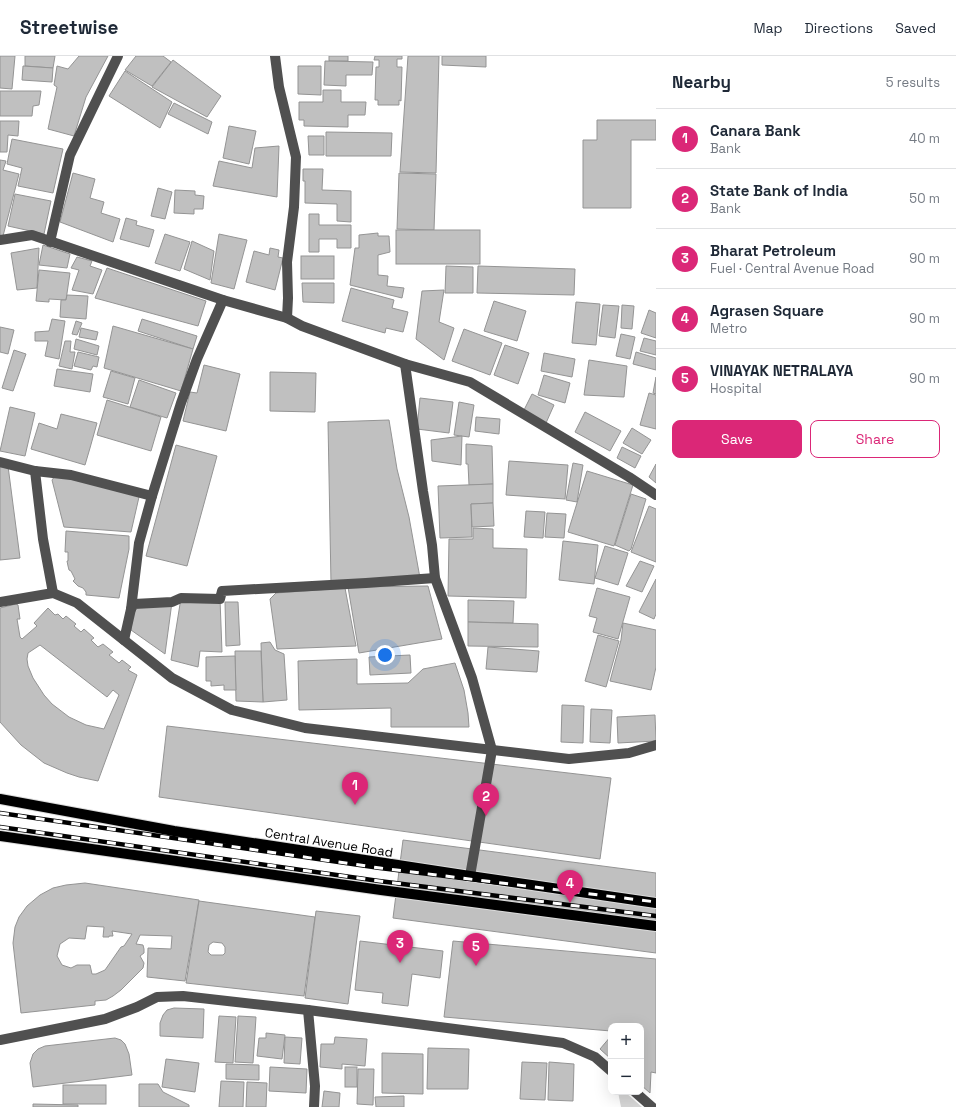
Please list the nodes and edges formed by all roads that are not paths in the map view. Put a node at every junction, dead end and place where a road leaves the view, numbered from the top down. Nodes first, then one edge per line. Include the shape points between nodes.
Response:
1 (118, 56) edge
2 (275, 56) edge
3 (0, 240) edge
4 (50, 242) junction
5 (223, 300) junction
6 (287, 318) junction
7 (405, 364) junction
8 (0, 462) edge
9 (35, 471) junction
10 (656, 495) edge
11 (152, 496) junction
12 (435, 578) junction
13 (53, 593) junction
14 (0, 602) edge
15 (132, 609) junction
16 (124, 640) junction
17 (656, 745) edge
18 (492, 750) junction
19 (0, 799) edge
20 (0, 836) edge
21 (470, 876) junction
22 (656, 903) edge
23 (656, 926) edge
24 (308, 1010) junction
25 (0, 1040) edge
26 (608, 1068) edge
27 (638, 1095) edge
28 (314, 1107) edge
29 (652, 1107) edge

1 - 4 street via 70,155
2 - 6 street via 279,87 296,157 294,207 287,262
3 - 4 street via 32,236
4 - 5 street
5 - 6 street
5 - 11 street via 197,359
6 - 7 street via 302,326
7 - 10 street via 470,382
7 - 12 street
8 - 9 street
9 - 11 street via 71,475
9 - 13 street via 43,539
11 - 15 street via 139,543
12 - 15 street via 222,591 220,599 182,598 172,602 134,604
12 - 18 street via 472,678
13 - 14 street
13 - 16 street via 77,603
15 - 16 street
16 - 18 street via 172,678 232,710 305,728
17 - 18 street via 629,752 569,759
18 - 21 street
19 - 21 main road, Central Avenue Road via 174,831
20 - 23 main road
21 - 22 main road, Central Avenue Road
24 - 25 street via 183,996 157,996 105,1019
24 - 26 street via 563,1043 595,1057
24 - 28 street via 315,1086
27 - 29 street

